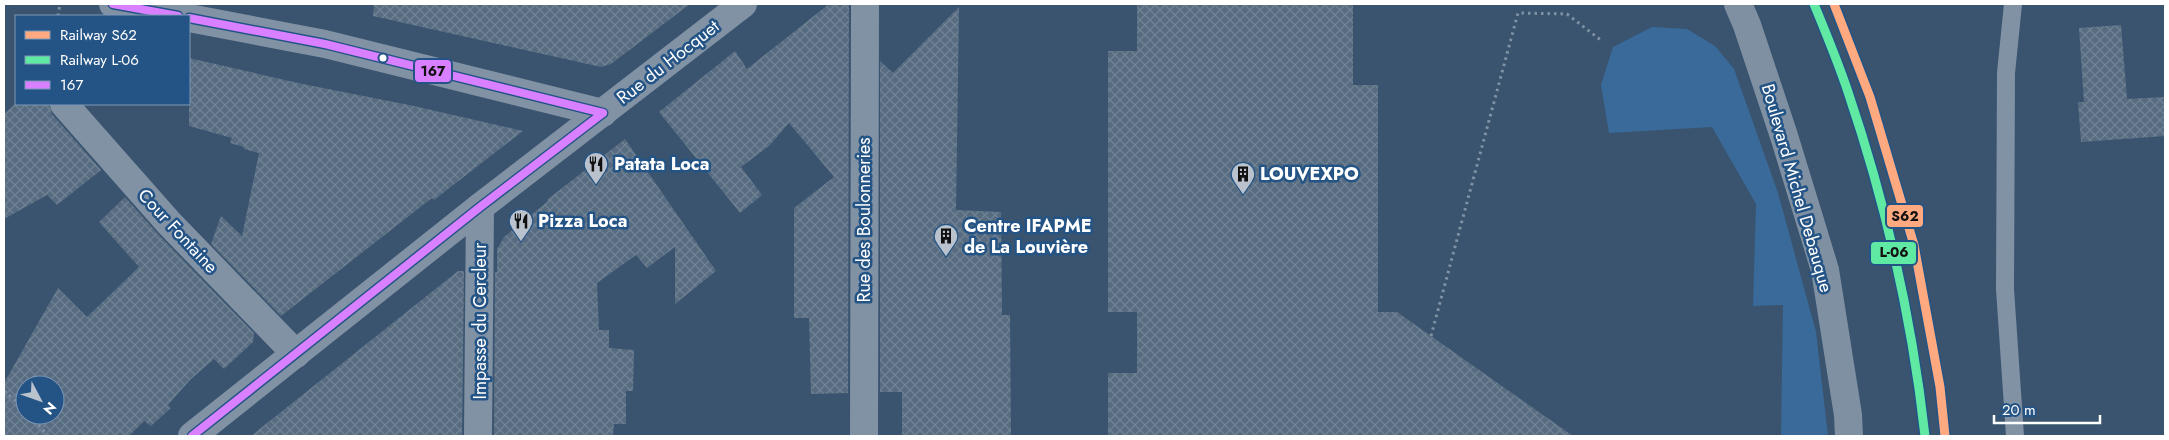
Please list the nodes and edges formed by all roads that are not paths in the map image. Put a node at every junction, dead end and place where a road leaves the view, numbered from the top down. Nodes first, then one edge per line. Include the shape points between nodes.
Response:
1 (113, 4) edge
2 (743, 4) edge
3 (865, 4) edge
4 (1738, 4) edge
5 (2013, 4) edge
6 (173, 15) edge
7 (190, 18) edge
8 (65, 105) edge
9 (603, 113) junction
10 (480, 207) junction
11 (296, 354) junction
12 (192, 436) edge
13 (478, 436) edge
14 (864, 436) edge
15 (1849, 436) edge
16 (2015, 436) edge

1 - 6 street
2 - 9 street, Rue du Hocquet
3 - 14 street, Rue des Boulonneries
4 - 15 main road, Boulevard Michel Debauque via 1781,127 1825,270
5 - 16 lane via 2006,73 2005,289
7 - 9 street via 325,44
8 - 11 street, Cour Fontaine via 169,223
9 - 10 street, Rue du Hocquet
10 - 11 street, Rue du Hocquet
10 - 13 street, Impasse du Cercleur
11 - 12 street, Rue du Hocquet

